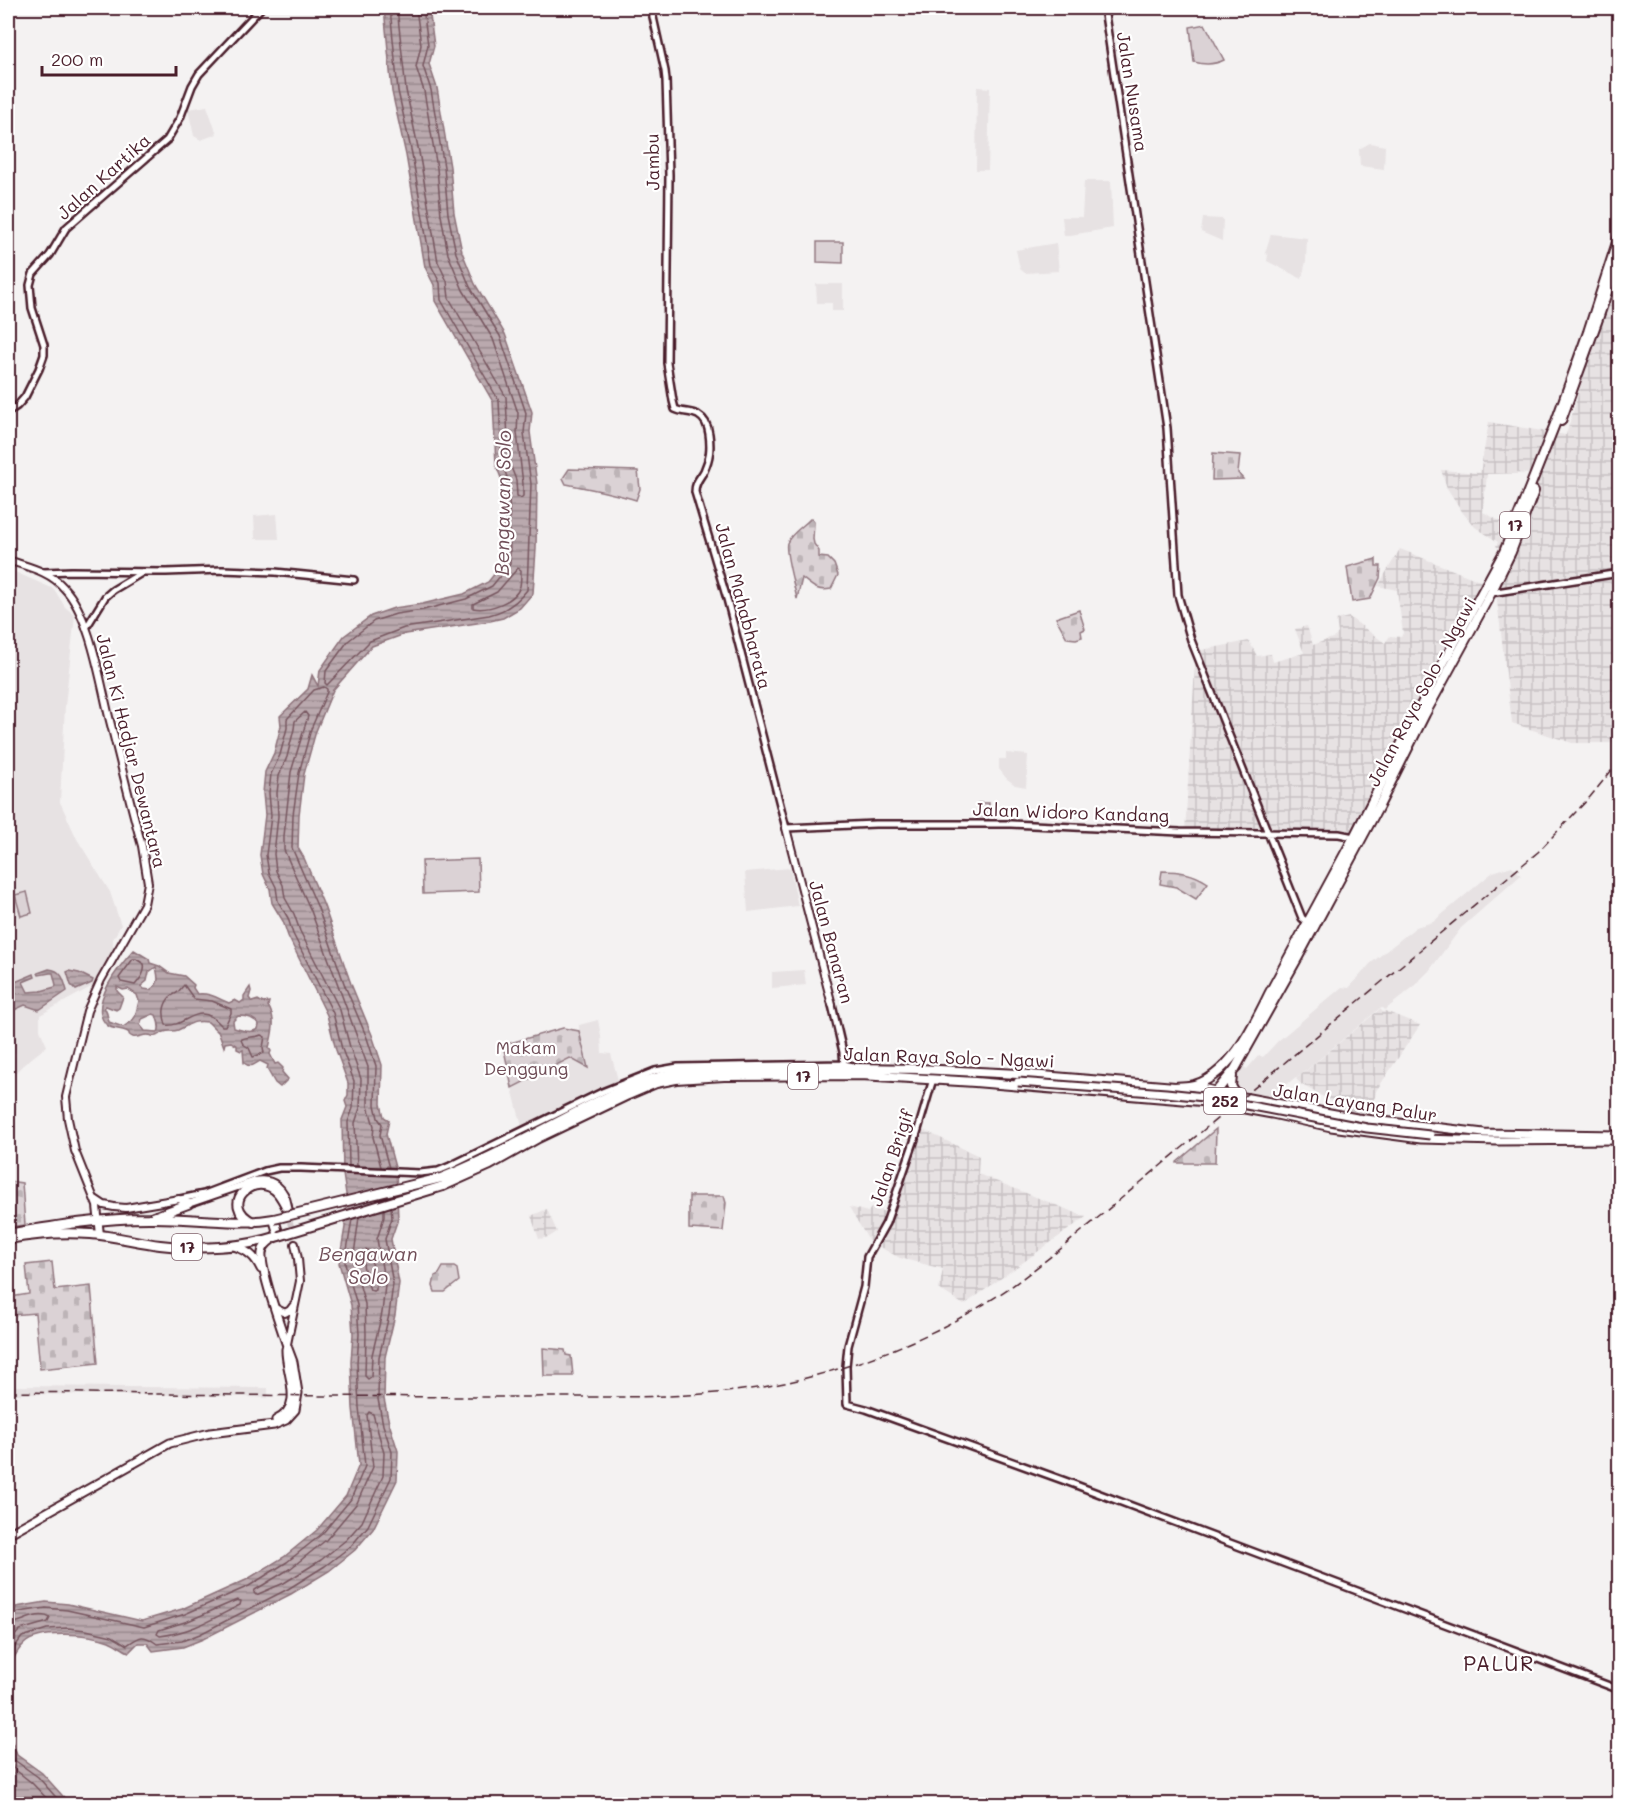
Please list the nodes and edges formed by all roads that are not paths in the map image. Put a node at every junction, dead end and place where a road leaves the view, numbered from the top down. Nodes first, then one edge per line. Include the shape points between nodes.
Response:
1 (261, 8) edge
2 (651, 8) edge
3 (1104, 8) edge
4 (1620, 233) edge
5 (1620, 254) edge
6 (8, 412) edge
7 (681, 412) joint
8 (8, 560) edge
9 (44, 572) junction
10 (144, 572) junction
11 (1620, 573) edge
12 (354, 580) dead end
13 (1487, 593) junction
14 (86, 628) junction
15 (786, 828) junction
16 (1268, 832) junction
17 (1354, 837) junction
18 (1307, 922) junction
19 (832, 1005) joint
20 (844, 1066) junction
21 (1234, 1069) junction
22 (976, 1072) junction
23 (933, 1079) junction
24 (1019, 1080) junction
25 (975, 1082) junction
26 (1191, 1086) junction
27 (1175, 1087) junction
28 (1217, 1092) junction
29 (1236, 1095) junction
30 (1173, 1098) junction
31 (1187, 1100) junction
32 (1202, 1101) junction
33 (1274, 1102) junction
34 (1272, 1114) junction
35 (1620, 1135) edge
36 (1479, 1137) junction
37 (1620, 1140) edge
38 (483, 1156) junction
39 (252, 1179) junction
40 (95, 1199) junction
41 (179, 1199) junction
42 (188, 1204) junction
43 (126, 1208) junction
44 (288, 1210) joint
45 (99, 1217) junction
46 (127, 1218) junction
47 (151, 1218) junction
48 (274, 1219) junction
49 (254, 1223) junction
50 (8, 1234) edge
51 (100, 1235) junction
52 (276, 1237) junction
53 (8, 1239) edge
54 (295, 1244) tunnel mouth
55 (233, 1246) junction
56 (268, 1285) junction
57 (297, 1297) junction
58 (275, 1308) junction
59 (286, 1346) junction
60 (8, 1534) edge
61 (1620, 1690) edge

1 - 6 street, Jalan Kartika via 196,79 167,140 66,228 50,255 33,273 32,308 44,355 25,398
2 - 7 street, Jambu via 666,71 668,365 674,406
3 - 16 street, Jalan Nusama via 1167,428 1179,603
4 - 13 highway, Jalan Raya Solo - Ngawi / 17 via 1550,439
5 - 13 highway, Jalan Raya Solo - Ngawi / 17 via 1511,552
7 - 15 street, Jalan Mahabharata via 699,415 707,426 711,448 695,487
8 - 9 main road, Jalan Ki Hadjar Dewantara
9 - 10 street
9 - 14 main road, Jalan Ki Hadjar Dewantara via 66,590
10 - 12 street via 248,570
10 - 14 street via 105,597
11 - 13 street
13 - 17 highway, Jalan Raya Solo - Ngawi / 17 via 1404,737
13 - 21 highway, Jalan Raya Solo - Ngawi / 17 via 1380,804
14 - 40 main road, Jalan Ki Hadjar Dewantara via 148,883 141,912 87,1011 66,1096 77,1157
15 - 16 street, Jalan Widoro Kandang via 952,824
15 - 19 main road, Jalan Banaran
16 - 17 street, Jalan Widoro Kandang
16 - 18 street, Jalan Nusama
17 - 18 highway, Jalan Raya Solo - Ngawi / 17
18 - 26 highway, Jalan Raya Solo - Ngawi / 17 via 1257,1020 1232,1057 1216,1073
19 - 20 street, Jalan Banaran
20 - 22 highway, Jalan Raya Solo - Ngawi / 17
20 - 38 highway, Jalan Raya Solo - Ngawi / 17 via 697,1069 656,1077 626,1085
21 - 28 highway, Jalan Raya Solo - Ngawi / 17
21 - 29 highway via 1230,1084
22 - 24 main road, Jalan Layang Palur / 17
22 - 27 highway, Jalan Raya Solo - Ngawi / 17
23 - 25 highway, Jalan Raya Solo - Ngawi / 17
23 - 52 highway, Jalan Raya Solo - Ngawi / 17, bridge via 861,1075 667,1080 649,1085 443,1186
23 - 61 street, Jalan Brigif via 886,1223 866,1262 864,1287 848,1347 847,1404 1068,1482
24 - 25 main road, Jalan Layang Palur / 17
24 - 36 main road, Jalan Layang Palur / 252, bridge via 1204,1097 1366,1128
25 - 30 highway, Jalan Raya Solo - Ngawi / 17
26 - 27 highway, Jalan Raya Solo - Ngawi / 17
26 - 28 highway
26 - 31 highway via 1186,1092
27 - 30 highway via 1177,1095
28 - 29 main road, 252
28 - 32 highway, Jalan Raya Solo - Ngawi / 17
29 - 33 main road, 252
30 - 31 highway, Jalan Raya Solo - Ngawi / 17
31 - 32 highway, Jalan Raya Solo - Ngawi / 17
32 - 34 main road, 252
33 - 34 main road via 1269,1111
33 - 36 main road, 252
34 - 36 main road, 252 via 1331,1127 1421,1139
35 - 36 main road, 252
36 - 37 main road, 252
38 - 39 street via 420,1173 301,1167 279,1168
38 - 48 highway, Jalan Raya Solo - Ngawi / 17, bridge via 441,1178
39 - 41 street
39 - 42 main road
39 - 44 main road via 279,1186
40 - 43 main road via 104,1205
40 - 45 main road, Jalan Ki Hadjar Dewantara
41 - 42 main road
41 - 43 main road
42 - 47 highway
43 - 46 highway
44 - 49 highway via 272,1188 250,1187 240,1196 239,1208
45 - 46 highway, 17
45 - 50 highway, 17
45 - 51 main road, Jalan Ki Hadjar Dewantara
46 - 47 highway, 17
47 - 49 highway, 17
48 - 49 highway, 17
48 - 52 highway
51 - 53 highway, 17 via 51,1233
51 - 55 highway, 17 via 174,1246
52 - 55 highway, 17
52 - 56 main road via 262,1255
54 - 57 main road via 300,1281
55 - 56 main road via 254,1256
56 - 58 main road
57 - 58 main road via 286,1312
57 - 59 main road
58 - 59 main road
59 - 60 main road via 292,1403 284,1416 258,1426 170,1443

